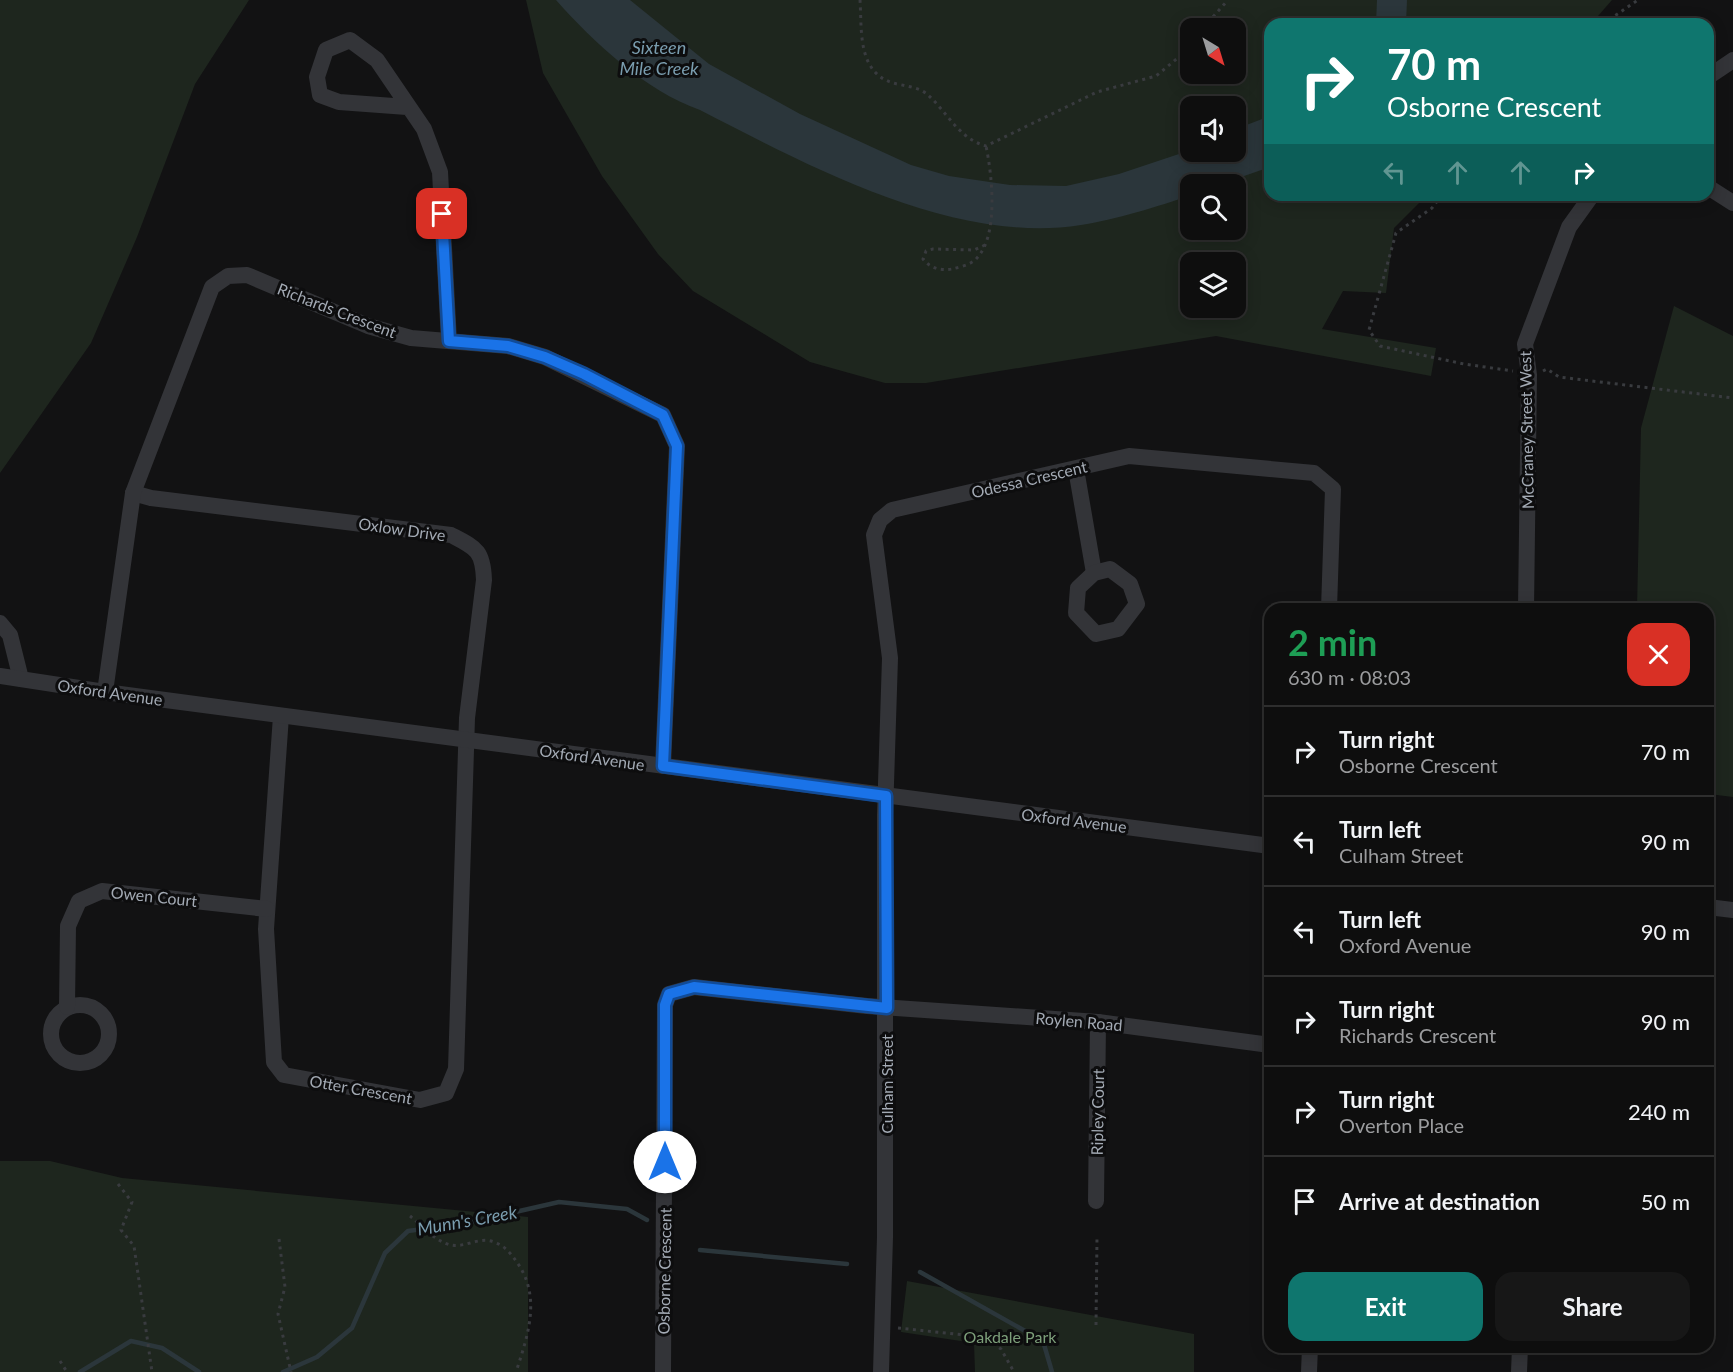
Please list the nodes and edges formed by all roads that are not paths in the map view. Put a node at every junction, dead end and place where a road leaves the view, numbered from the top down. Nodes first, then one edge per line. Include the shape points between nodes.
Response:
1 (1733, 60) edge
2 (1714, 73) edge
3 (407, 107) junction
4 (1714, 191) edge
5 (1588, 201) edge
6 (1733, 203) edge
7 (449, 341) junction
8 (1076, 469) junction
9 (133, 493) junction
10 (1094, 573) dead end
11 (1329, 603) edge
12 (1526, 603) edge
13 (0, 623) edge
14 (0, 676) edge
15 (21, 679) junction
16 (105, 692) junction
17 (281, 716) junction
18 (466, 740) junction
19 (663, 766) junction
20 (886, 796) junction
21 (1264, 845) edge
22 (1714, 908) edge
23 (267, 909) junction
24 (1733, 910) edge
25 (67, 1007) dead end
26 (887, 1008) junction
27 (1098, 1022) junction
28 (1264, 1044) edge
29 (1096, 1201) dead end
30 (1310, 1353) edge
31 (1520, 1353) edge
32 (663, 1372) edge
33 (881, 1372) edge
34 (1309, 1372) edge
35 (1520, 1372) edge

1 - 2 street
3 - 3 street via 377,60 350,40 326,50 317,77 320,95 339,102
3 - 7 street via 424,129 440,172
4 - 6 street
5 - 12 street, McCraney Street West via 1569,227 1525,344
7 - 9 street, Richards Crescent via 411,338 368,326 279,290 264,280 247,275 228,276 212,287
7 - 19 street, Richards Crescent via 508,346 545,357 663,415 677,446
8 - 10 street
8 - 11 street, Odessa Crescent via 1129,456 1314,472 1333,489
8 - 20 street, Odessa Crescent via 891,510 880,520 874,536 890,658
9 - 16 street, Richards Crescent
9 - 18 street, Oxlow Drive via 451,535 474,546 483,562 484,580
13 - 15 street via 10,635
14 - 15 street, Oxford Avenue
15 - 16 street, Oxford Avenue
16 - 17 street, Oxford Avenue
17 - 18 street, Oxford Avenue
17 - 23 street, Otter Crescent
18 - 19 street, Oxford Avenue
18 - 23 street, Otter Crescent via 456,1069 446,1094 420,1100 284,1075 274,1062
19 - 20 street, Oxford Avenue
20 - 21 street, Oxford Avenue
20 - 26 street, Culham Street
22 - 24 street
23 - 25 street, Owen Court via 102,891 79,901 68,926
26 - 27 street, Roylen Road
26 - 32 street, Osborne Crescent via 694,987 669,994 665,1005
26 - 33 street, Culham Street
27 - 28 street, Roylen Road
27 - 29 street, Ripley Court
30 - 34 street
31 - 35 street

